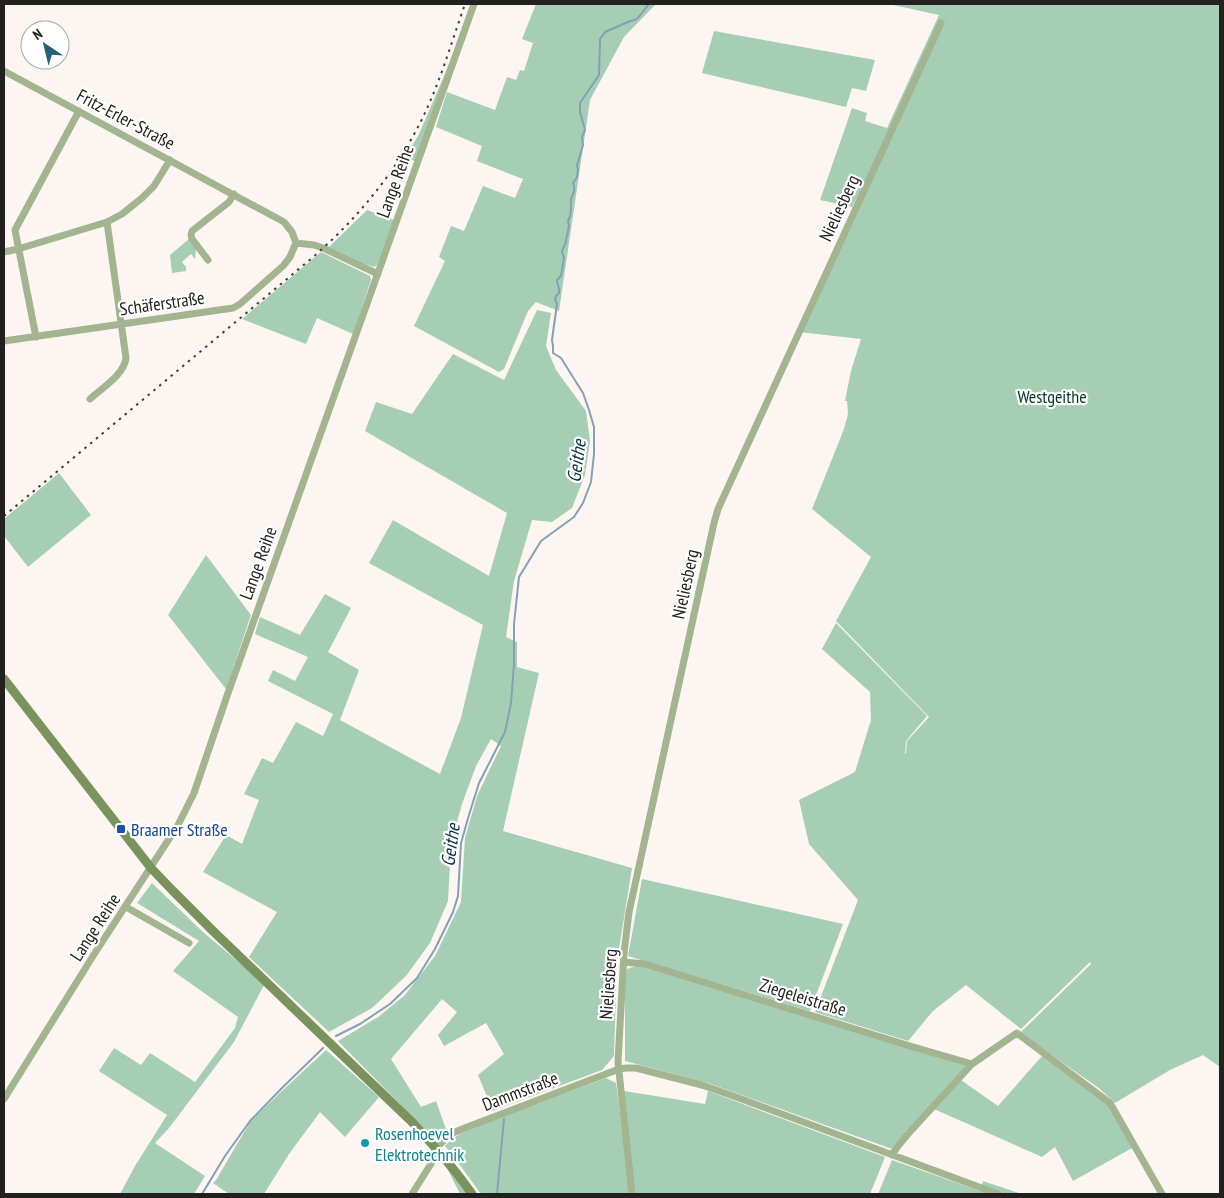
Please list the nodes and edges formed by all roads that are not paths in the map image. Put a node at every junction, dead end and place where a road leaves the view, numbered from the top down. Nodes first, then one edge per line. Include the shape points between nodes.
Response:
1 (474, 4) edge
2 (941, 23) dead end
3 (4, 71) edge
4 (79, 111) junction
5 (170, 160) junction
6 (234, 194) junction
7 (107, 222) junction
8 (296, 243) junction
9 (18, 250) junction
10 (4, 252) edge
11 (208, 260) dead end
12 (378, 274) junction
13 (122, 324) junction
14 (36, 337) junction
15 (4, 341) edge
16 (90, 399) dead end
17 (4, 679) edge
18 (151, 868) junction
19 (126, 907) junction
20 (189, 943) dead end
21 (624, 962) junction
22 (972, 1064) junction
23 (619, 1069) junction
24 (4, 1099) edge
25 (438, 1150) junction
26 (892, 1155) junction
27 (984, 1192) edge
28 (412, 1194) edge
29 (472, 1194) edge
30 (632, 1194) edge
31 (998, 1194) edge
32 (1162, 1194) edge

1 - 12 street, Lange Reihe
2 - 21 street, Nieliesberg via 718,509 629,912
3 - 4 street, Fritz-Erler-Straße
4 - 5 street, Fritz-Erler-Straße
4 - 9 street via 15,230
5 - 6 street, Fritz-Erler-Straße
5 - 7 street via 154,186 142,198
6 - 8 street, Fritz-Erler-Straße via 284,222
6 - 11 street via 229,202 192,231 192,239
7 - 9 street
7 - 13 street
8 - 12 street via 323,248
8 - 13 street, Schäferstraße via 283,266 233,308
9 - 10 street
9 - 14 street
12 - 18 street, Lange Reihe via 194,793
13 - 14 street, Schäferstraße
13 - 16 street via 125,364 120,373
14 - 15 street, Schäferstraße
17 - 18 street
18 - 19 street, Lange Reihe
18 - 25 street
19 - 20 street
19 - 24 street, Lange Reihe
21 - 22 street, Ziegeleistraße via 645,964
21 - 23 street, Nieliesberg
22 - 26 street
22 - 32 street via 1018,1033 1110,1103
23 - 25 street, Dammstraße via 462,1129 451,1134
23 - 26 street via 636,1068 702,1085
23 - 30 street, Nieliesberg
25 - 28 street, Dammstraße
25 - 29 street
26 - 27 street
27 - 31 street

